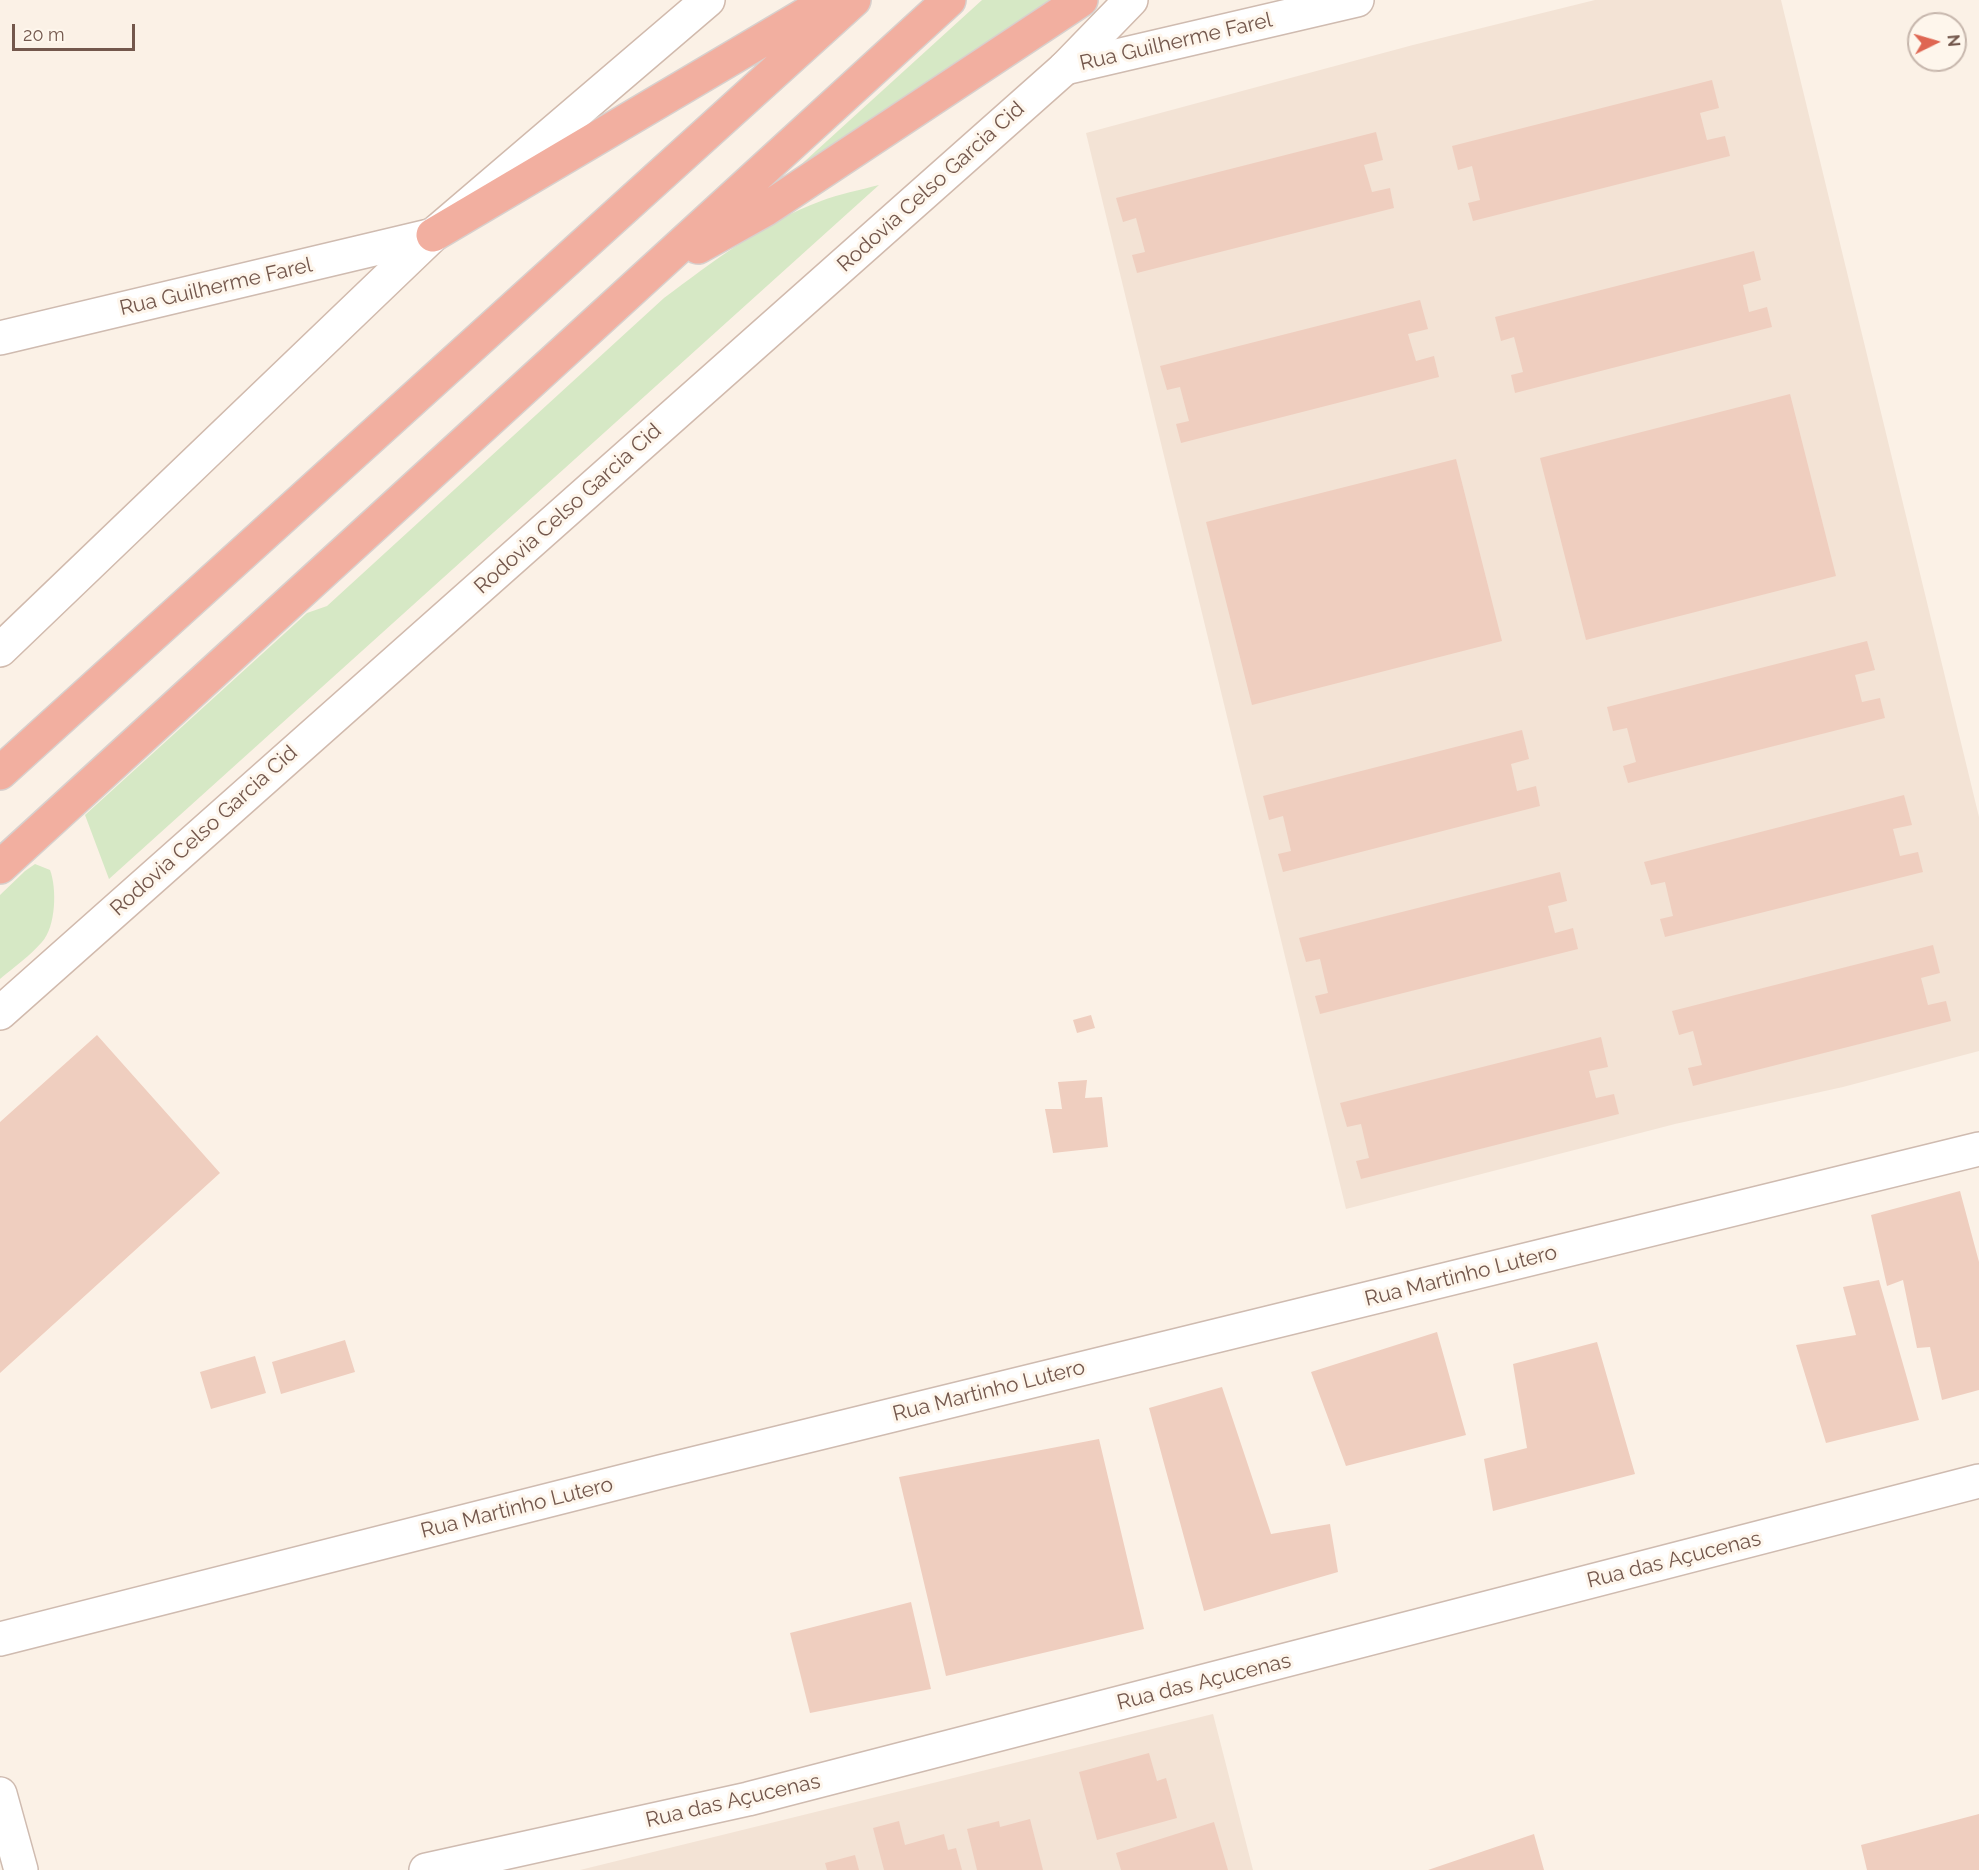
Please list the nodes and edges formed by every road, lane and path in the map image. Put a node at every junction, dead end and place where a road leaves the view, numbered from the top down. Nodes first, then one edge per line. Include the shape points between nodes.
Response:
1 (708, 0) edge
2 (830, 0) edge
3 (854, 0) edge
4 (949, 0) edge
5 (1081, 0) edge
6 (1131, 0) edge
7 (1357, 0) edge
8 (1065, 68) junction
9 (433, 235) junction
10 (649, 274) junction
11 (0, 338) edge
12 (0, 650) edge
13 (0, 773) edge
14 (0, 867) edge
15 (0, 1013) edge
16 (1979, 1149) edge
17 (1979, 1481) edge
18 (0, 1639) edge
19 (0, 1794) edge
20 (21, 1870) edge
21 (426, 1870) edge

1 - 9 street
2 - 9 highway
3 - 13 highway
4 - 10 highway
5 - 10 highway via 766,209
6 - 8 street, Rodovia Celso Garcia Cid
7 - 8 street, Rua Guilherme Farel
8 - 15 street, Rodovia Celso Garcia Cid
9 - 11 street, Rua Guilherme Farel
9 - 12 street
10 - 14 highway
16 - 18 street, Rua Martinho Lutero via 660,1472
17 - 21 street, Rua das Açucenas via 748,1799
19 - 20 street

